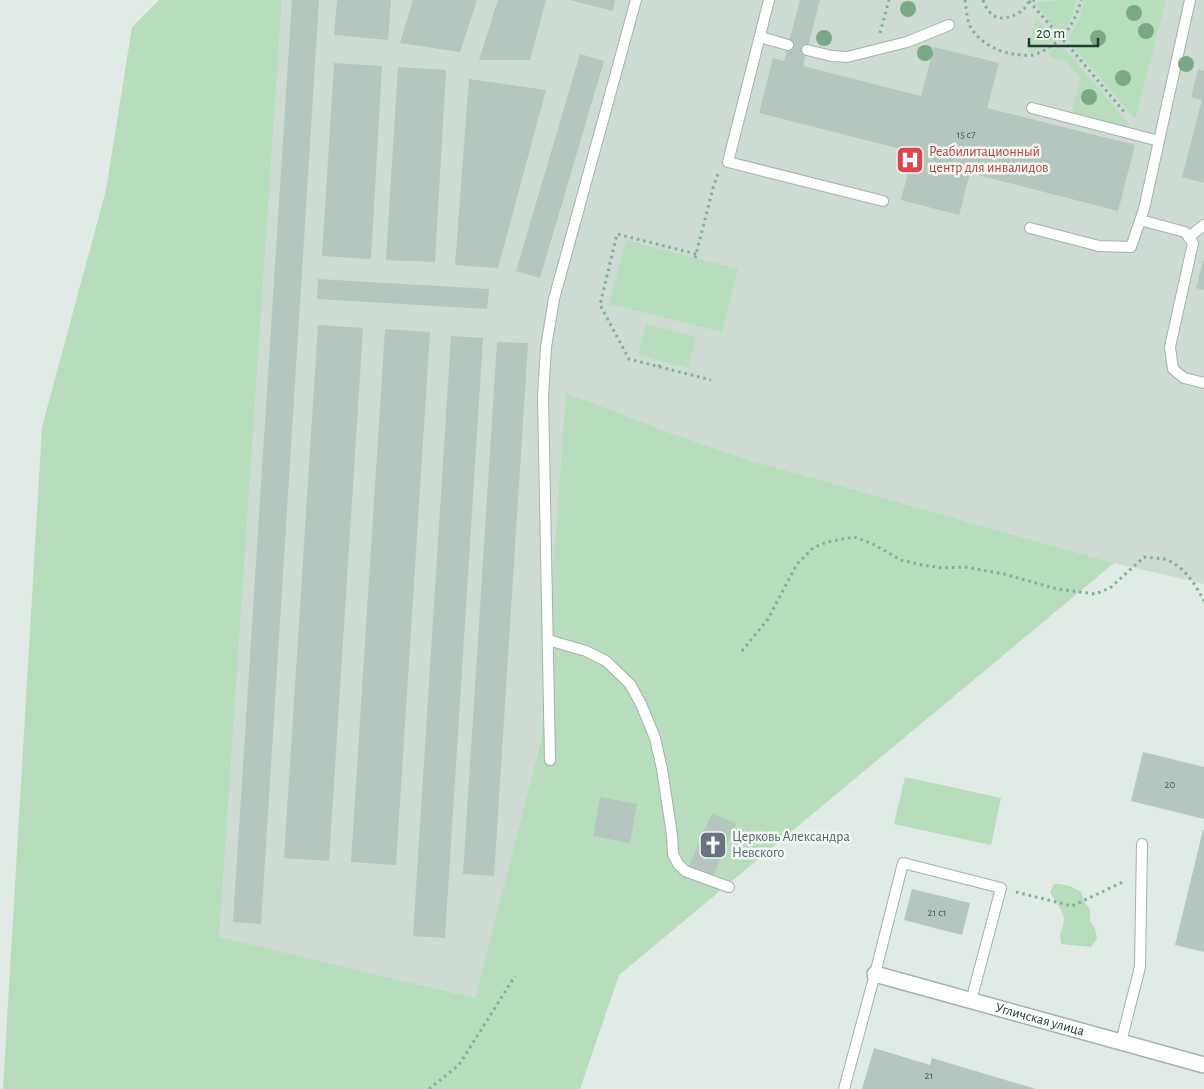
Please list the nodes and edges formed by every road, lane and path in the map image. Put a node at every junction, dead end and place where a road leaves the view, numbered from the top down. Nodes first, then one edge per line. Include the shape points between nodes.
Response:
1 (636, 0) edge
2 (769, 0) edge
3 (889, 0) edge
4 (965, 0) edge
5 (983, 0) edge
6 (1036, 0) edge
7 (1081, 0) edge
8 (1190, 0) edge
9 (1029, 1) junction
10 (950, 25) dead end
11 (760, 37) junction
12 (1061, 38) junction
13 (788, 45) dead end
14 (807, 50) dead end
15 (876, 50) junction
16 (1032, 108) dead end
17 (1132, 121) dead end
18 (1159, 141) junction
19 (728, 162) junction
20 (883, 201) dead end
21 (1140, 220) junction
22 (1204, 225) edge
23 (1030, 228) dead end
24 (1189, 237) junction
25 (661, 361) dead end
26 (660, 367) junction
27 (711, 380) dead end
28 (1204, 383) edge
29 (1204, 601) edge
30 (548, 640) junction
31 (742, 651) dead end
32 (550, 760) dead end
33 (1142, 844) dead end
34 (1141, 873) junction
35 (729, 887) dead end
36 (1001, 888) junction
37 (875, 974) junction
38 (515, 976) dead end
39 (971, 1001) junction
40 (1121, 1042) junction
41 (1204, 1065) edge
42 (429, 1089) edge
43 (844, 1089) edge

1 - 30 lane via 554,298 546,347 543,396
2 - 11 lane
3 - 15 path
4 - 12 path via 970,26 990,46 1000,51 1031,55
5 - 9 path via 989,11 1003,19 1025,8
6 - 9 path
7 - 12 path via 1074,22
8 - 18 lane
9 - 12 path
10 - 15 lane
11 - 13 lane
11 - 19 lane
12 - 17 path
14 - 15 lane via 847,57
16 - 18 lane
18 - 21 lane
19 - 20 lane
19 - 26 path via 717,175 696,256 617,234 600,305 630,359
21 - 23 lane via 1132,247 1099,246
21 - 24 lane via 1185,232
22 - 24 lane
24 - 28 lane via 1193,243 1170,347 1173,369 1184,378
25 - 26 path
26 - 27 path
29 - 31 path via 1180,567 1164,559 1144,557 1110,588 1095,594 1057,589 965,567 922,566 901,560 854,537 813,548 797,564 768,619
30 - 32 lane
30 - 35 lane via 586,651 606,661 630,684 655,738 672,835 672,854 685,871
33 - 34 lane
34 - 36 path via 1072,906
34 - 40 lane via 1140,967
36 - 37 lane via 903,863
36 - 39 lane
37 - 39 street, Угличская улица
37 - 43 lane
38 - 42 path via 460,1065
39 - 40 street, Угличская улица
40 - 41 street, Угличская улица

